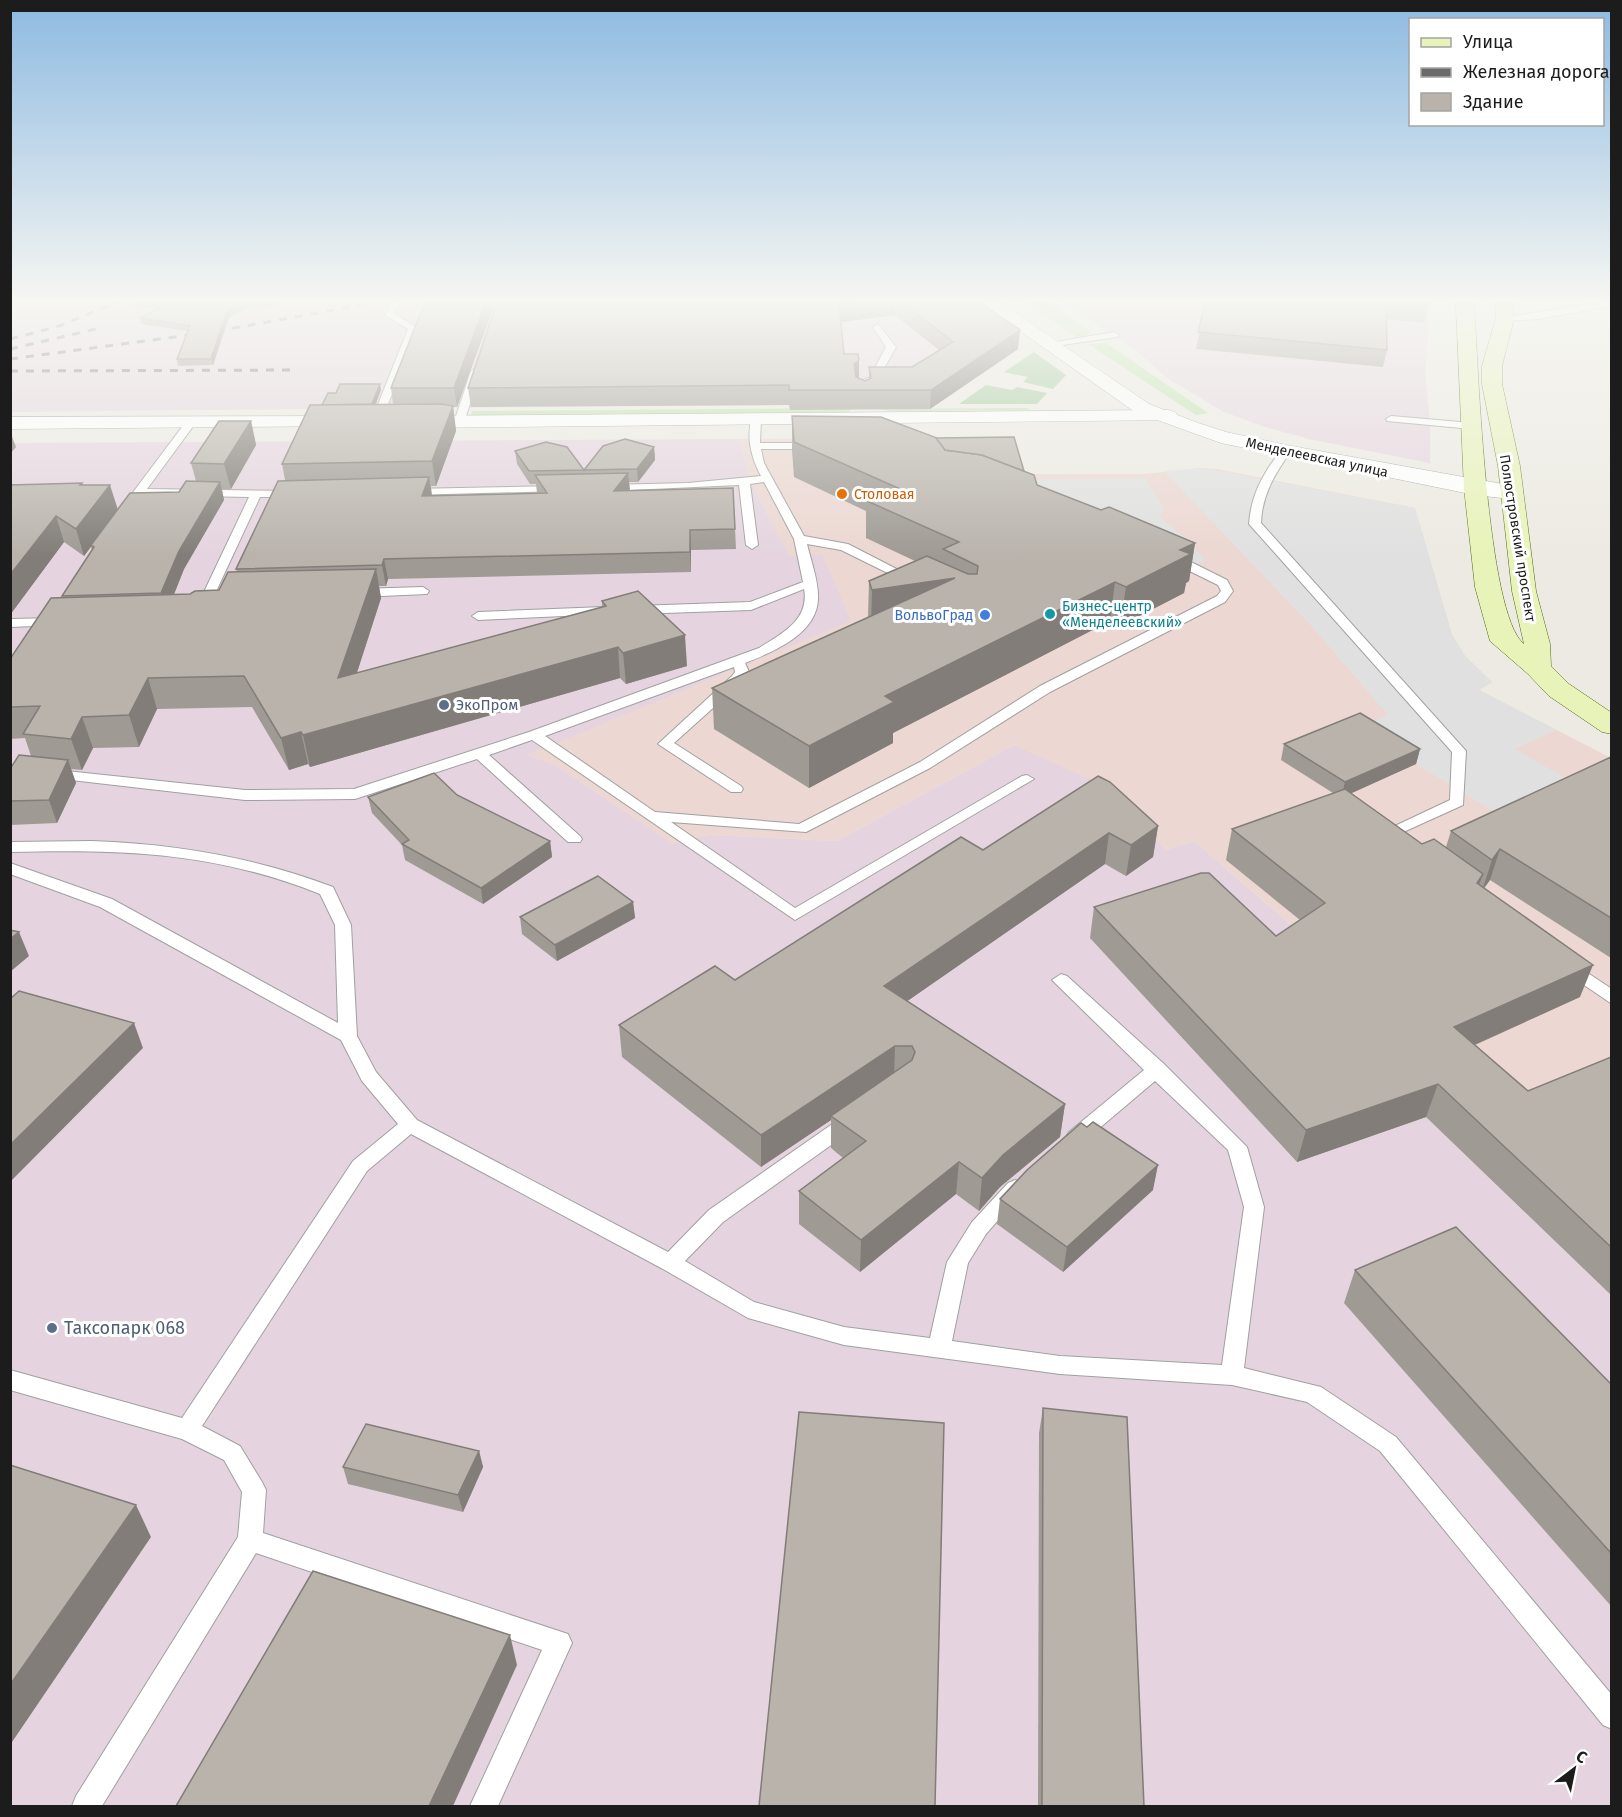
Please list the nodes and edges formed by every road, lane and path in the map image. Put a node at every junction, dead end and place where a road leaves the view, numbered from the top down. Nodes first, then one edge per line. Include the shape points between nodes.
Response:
1 (390, 387) edge
2 (471, 387) edge
3 (1111, 387) edge
4 (1138, 387) edge
5 (1470, 387) edge
6 (1493, 387) edge
7 (1168, 416) junction
8 (1391, 418) dead end
9 (756, 419) junction
10 (192, 421) junction
11 (376, 422) junction
12 (459, 422) junction
13 (10, 423) edge
14 (1472, 426) junction
15 (830, 445) edge
16 (755, 446) junction
17 (1286, 451) junction
18 (766, 479) junction
19 (744, 481) junction
20 (595, 488) edge
21 (1475, 488) junction
22 (571, 489) edge
23 (139, 492) junction
24 (395, 492) edge
25 (1511, 492) junction
26 (302, 494) edge
27 (255, 495) junction
28 (126, 510) edge
29 (800, 539) junction
30 (752, 545) dead end
31 (1159, 552) edge
32 (810, 585) junction
33 (927, 588) edge
34 (423, 591) dead end
35 (351, 593) edge
36 (478, 616) dead end
37 (187, 617) edge
38 (67, 621) edge
39 (10, 623) edge
40 (735, 661) junction
41 (1538, 668) junction
42 (1611, 726) edge
43 (534, 735) junction
44 (479, 753) junction
45 (10, 769) edge
46 (1027, 778) dead end
47 (736, 789) dead end
48 (653, 816) junction
49 (574, 839) dead end
50 (1405, 846) edge
51 (10, 847) edge
52 (10, 868) edge
53 (1554, 956) edge
54 (1061, 980) dead end
55 (1611, 998) edge
56 (348, 1036) junction
57 (1157, 1069) junction
58 (863, 1112) edge
59 (410, 1125) junction
60 (1060, 1150) edge
61 (1034, 1172) edge
62 (670, 1263) junction
63 (939, 1349) junction
64 (1232, 1375) junction
65 (10, 1380) edge
66 (187, 1430) junction
67 (250, 1540) junction
68 (1611, 1716) edge
69 (86, 1806) edge
70 (484, 1806) edge

1 - 11 lane
2 - 12 lane
3 - 7 street via 1142,408
4 - 7 street via 1163,404
5 - 14 main road
6 - 25 main road, Полюстровский проспект
7 - 9 street, Менделеевская улица via 912,423 865,412
7 - 17 street, Менделеевская улица via 1221,437
8 - 14 lane
9 - 12 street, Менделеевская улица
9 - 16 lane
10 - 11 street, Менделеевская улица
10 - 13 street, Менделеевская улица
10 - 23 lane
11 - 12 street, Менделеевская улица
14 - 21 main road
15 - 16 lane
16 - 18 lane
17 - 21 street, Менделеевская улица
17 - 50 lane via 1266,479 1255,504 1256,524 1458,751 1458,802 1388,833
18 - 19 lane
18 - 29 lane
19 - 20 lane
19 - 30 lane
21 - 25 street, Менделеевская улица
21 - 41 main road via 1487,587 1503,641
22 - 24 lane
23 - 27 lane
23 - 28 lane
25 - 41 main road, Полюстровский проспект
26 - 27 lane
27 - 37 lane via 214,596 198,617
29 - 32 lane
29 - 33 lane via 844,548
31 - 48 lane via 1211,575 1227,591 1221,599 1045,689 925,765 801,829
32 - 36 lane via 786,589 751,606
32 - 40 lane via 809,614 791,634 764,651
34 - 35 lane
38 - 39 lane
40 - 43 lane
40 - 47 lane via 742,667 737,679 665,744
41 - 42 main road via 1559,690
43 - 44 lane
43 - 48 lane
44 - 45 lane via 355,794 245,795
44 - 49 lane
46 - 48 lane via 795,915
51 - 56 lane via 103,844 223,857 288,874 327,891 342,925
52 - 56 lane via 106,903
53 - 55 lane
54 - 57 lane
56 - 59 lane via 369,1076
57 - 60 lane
57 - 64 lane via 1237,1147 1254,1206
58 - 62 lane via 716,1216
59 - 62 lane
59 - 66 lane via 360,1166
61 - 63 lane via 1000,1203 958,1262
62 - 63 lane via 748,1309 844,1336
63 - 64 lane via 1060,1365
64 - 68 lane via 1313,1394 1388,1444
65 - 66 lane
66 - 67 lane via 232,1453 254,1490
67 - 69 lane
67 - 70 lane via 559,1643

